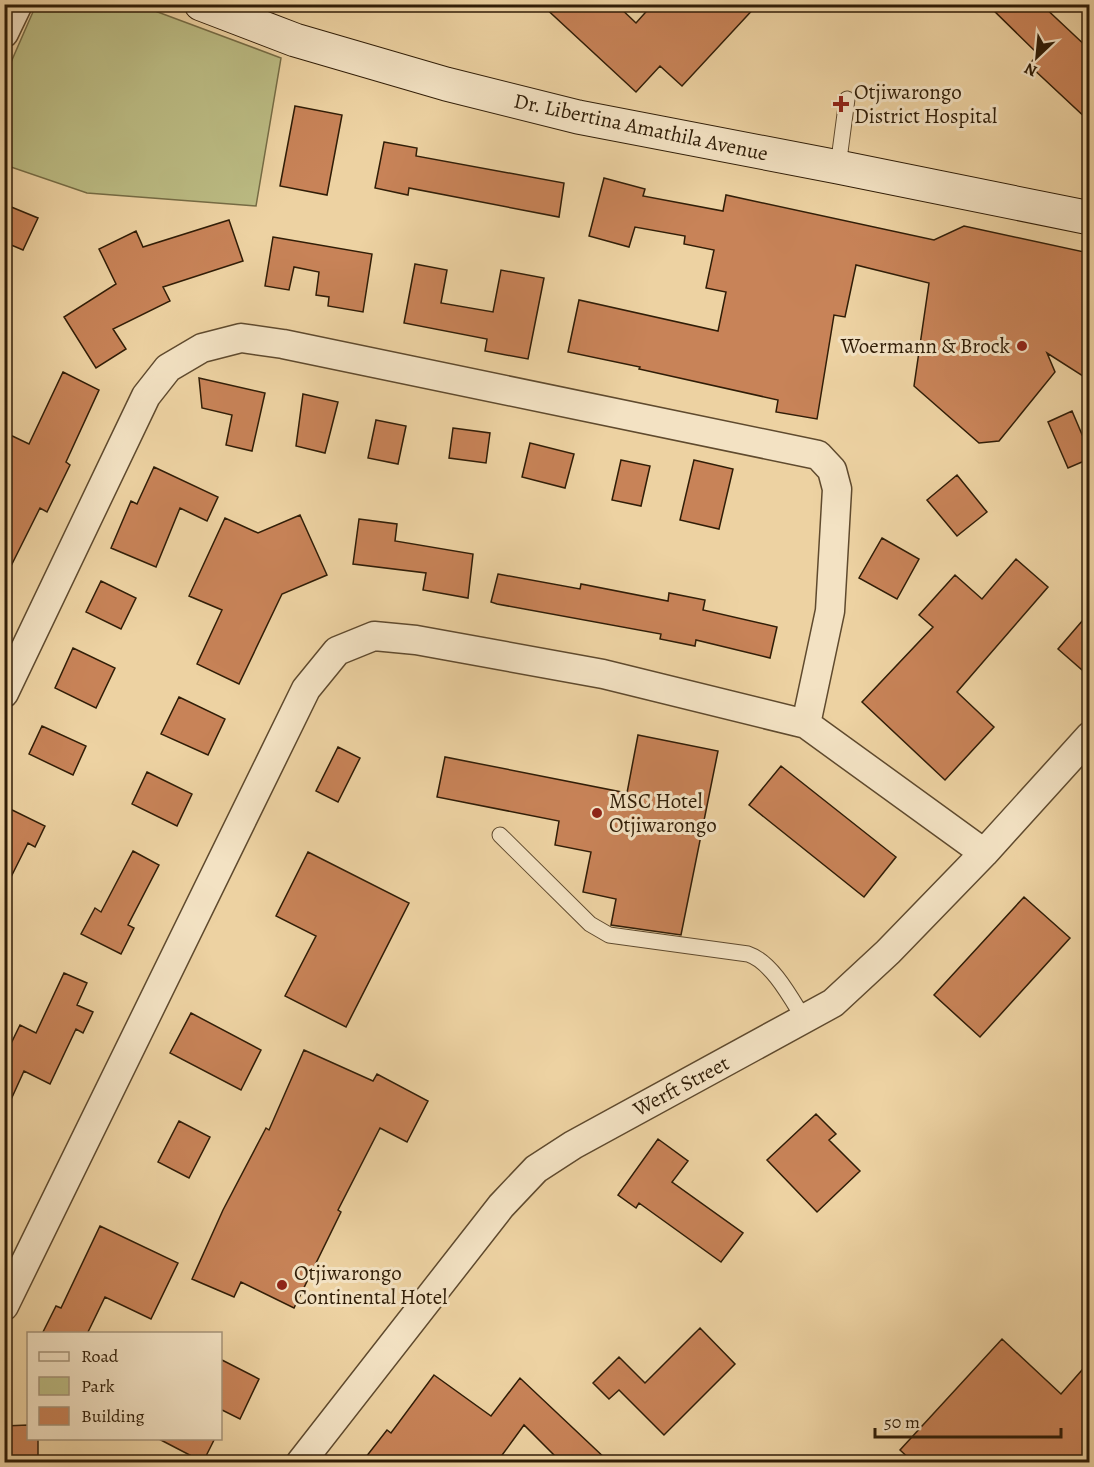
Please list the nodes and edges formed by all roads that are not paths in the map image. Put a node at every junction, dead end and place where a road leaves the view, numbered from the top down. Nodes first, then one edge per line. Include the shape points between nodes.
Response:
1 (18, 4) edge
2 (201, 4) edge
3 (4, 33) edge
4 (847, 99) dead end
5 (838, 167) junction
6 (1089, 218) edge
7 (4, 693) edge
8 (806, 724) junction
9 (1089, 736) edge
10 (500, 835) dead end
11 (984, 853) junction
12 (804, 1019) junction
13 (4, 1306) edge
14 (302, 1462) edge

1 - 3 street
2 - 5 street, Dr. Libertina Amathila Avenue via 295,40 457,87 578,117
4 - 5 lane
5 - 6 street, Dr. Libertina Amathila Avenue
7 - 8 street via 146,396 168,368 202,348 241,338 818,455 832,470 837,489 830,611
8 - 11 street
8 - 13 street via 603,674 416,640 374,636 337,651 306,689
9 - 11 street, Werft Street
10 - 12 lane via 590,924 609,934 759,957
11 - 12 street, Werft Street via 865,974 833,1003
12 - 14 street, Werft Street via 536,1168 501,1206

